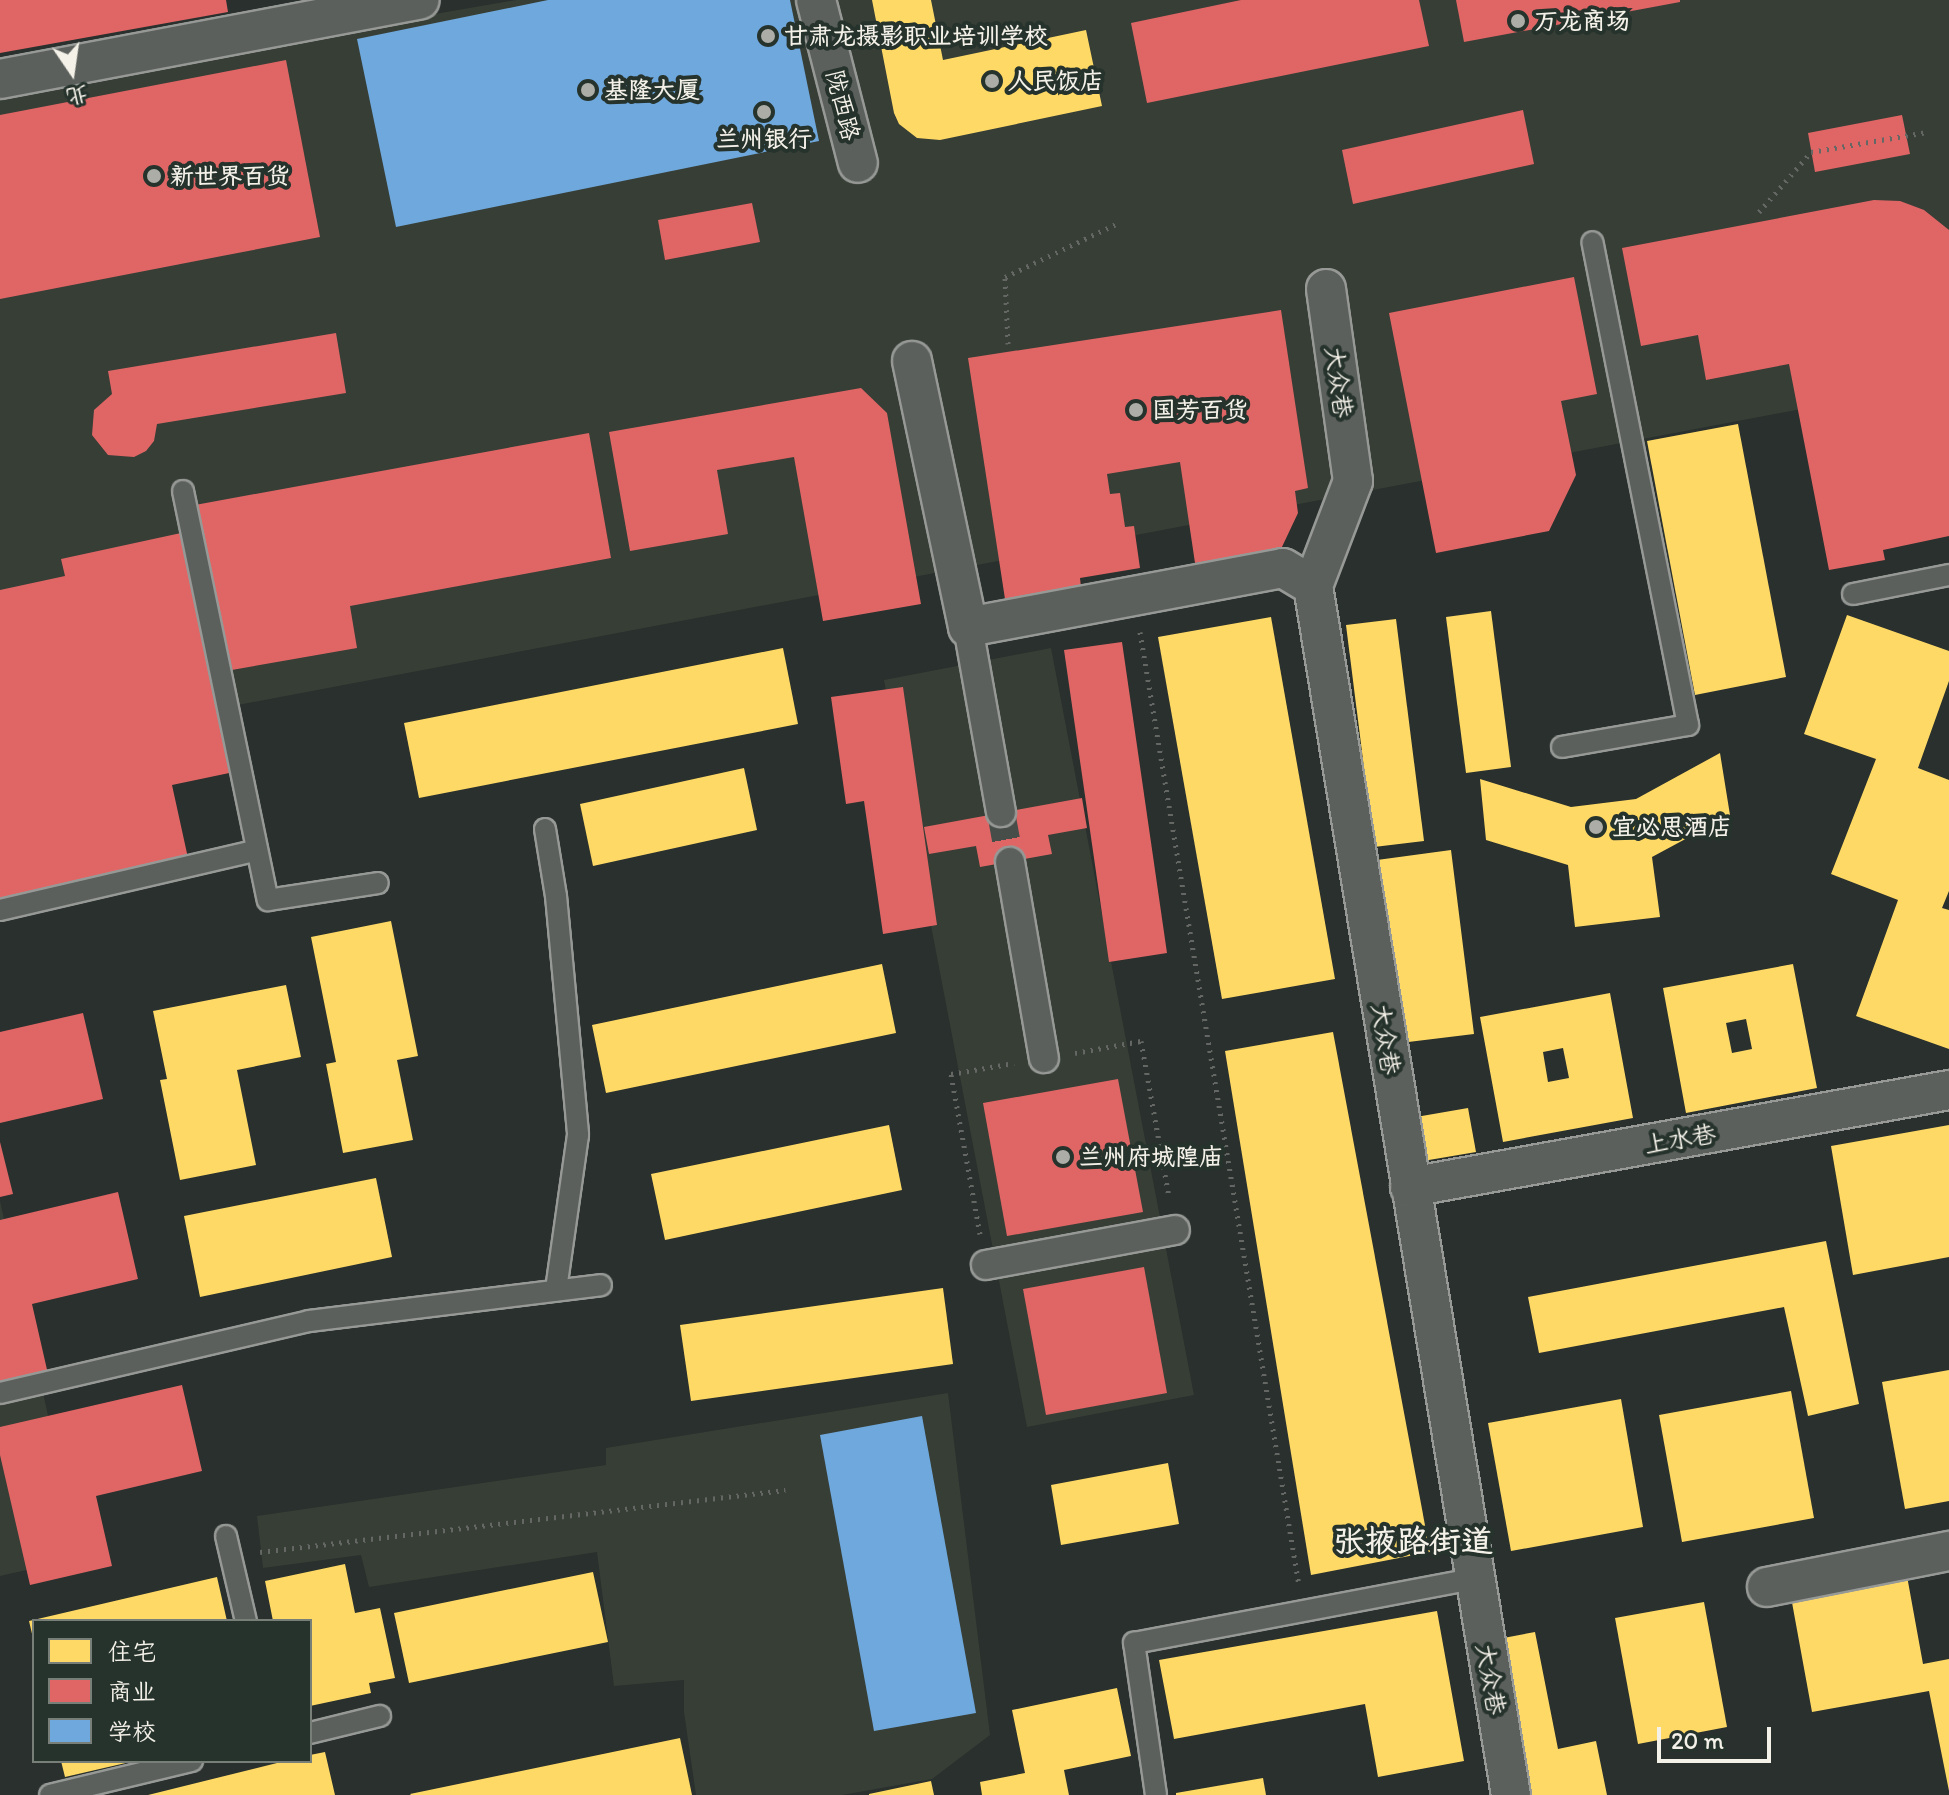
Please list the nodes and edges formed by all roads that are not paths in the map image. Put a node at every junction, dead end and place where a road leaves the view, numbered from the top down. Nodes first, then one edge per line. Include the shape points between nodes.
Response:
1 (420, 0) edge
2 (816, 0) edge
3 (0, 79) edge
4 (858, 163) dead end
5 (1592, 242) dead end
6 (1326, 289) dead end
7 (912, 361) dead end
8 (183, 491) dead end
9 (1949, 575) edge
10 (1313, 586) junction
11 (1853, 594) dead end
12 (968, 627) junction
13 (1562, 747) dead end
14 (1001, 812) tunnel mouth
15 (545, 829) dead end
16 (257, 850) junction
17 (1010, 862) tunnel mouth
18 (378, 883) dead end
19 (0, 910) edge
20 (1044, 1058) road end
21 (1949, 1090) edge
22 (1410, 1187) junction
23 (1175, 1230) road end
24 (986, 1265) road end
25 (601, 1285) dead end
26 (556, 1290) junction
27 (0, 1393) edge
28 (229, 1546) road end
29 (1949, 1551) edge
30 (1474, 1579) junction
31 (1767, 1587) dead end
32 (246, 1619) edge
33 (380, 1716) dead end
34 (312, 1733) edge
35 (184, 1763) edge
36 (50, 1795) edge
37 (1156, 1795) edge
38 (1511, 1795) edge

1 - 3 street
2 - 4 street, 陇西路
5 - 13 lane via 1688,725
6 - 10 street, 大众巷 via 1353,481
7 - 12 street
8 - 16 lane
9 - 11 lane
10 - 12 street via 1283,568
10 - 22 street, 大众巷
12 - 14 street
15 - 26 lane via 578,1135
16 - 18 lane via 268,900
16 - 19 lane
17 - 20 street
21 - 22 street, 上水巷
22 - 30 street, 大众巷
23 - 24 street
25 - 26 lane
26 - 27 lane via 309,1321
28 - 32 lane
29 - 31 street
30 - 37 lane via 1134,1643
30 - 38 street, 大众巷
33 - 34 lane
35 - 36 lane

